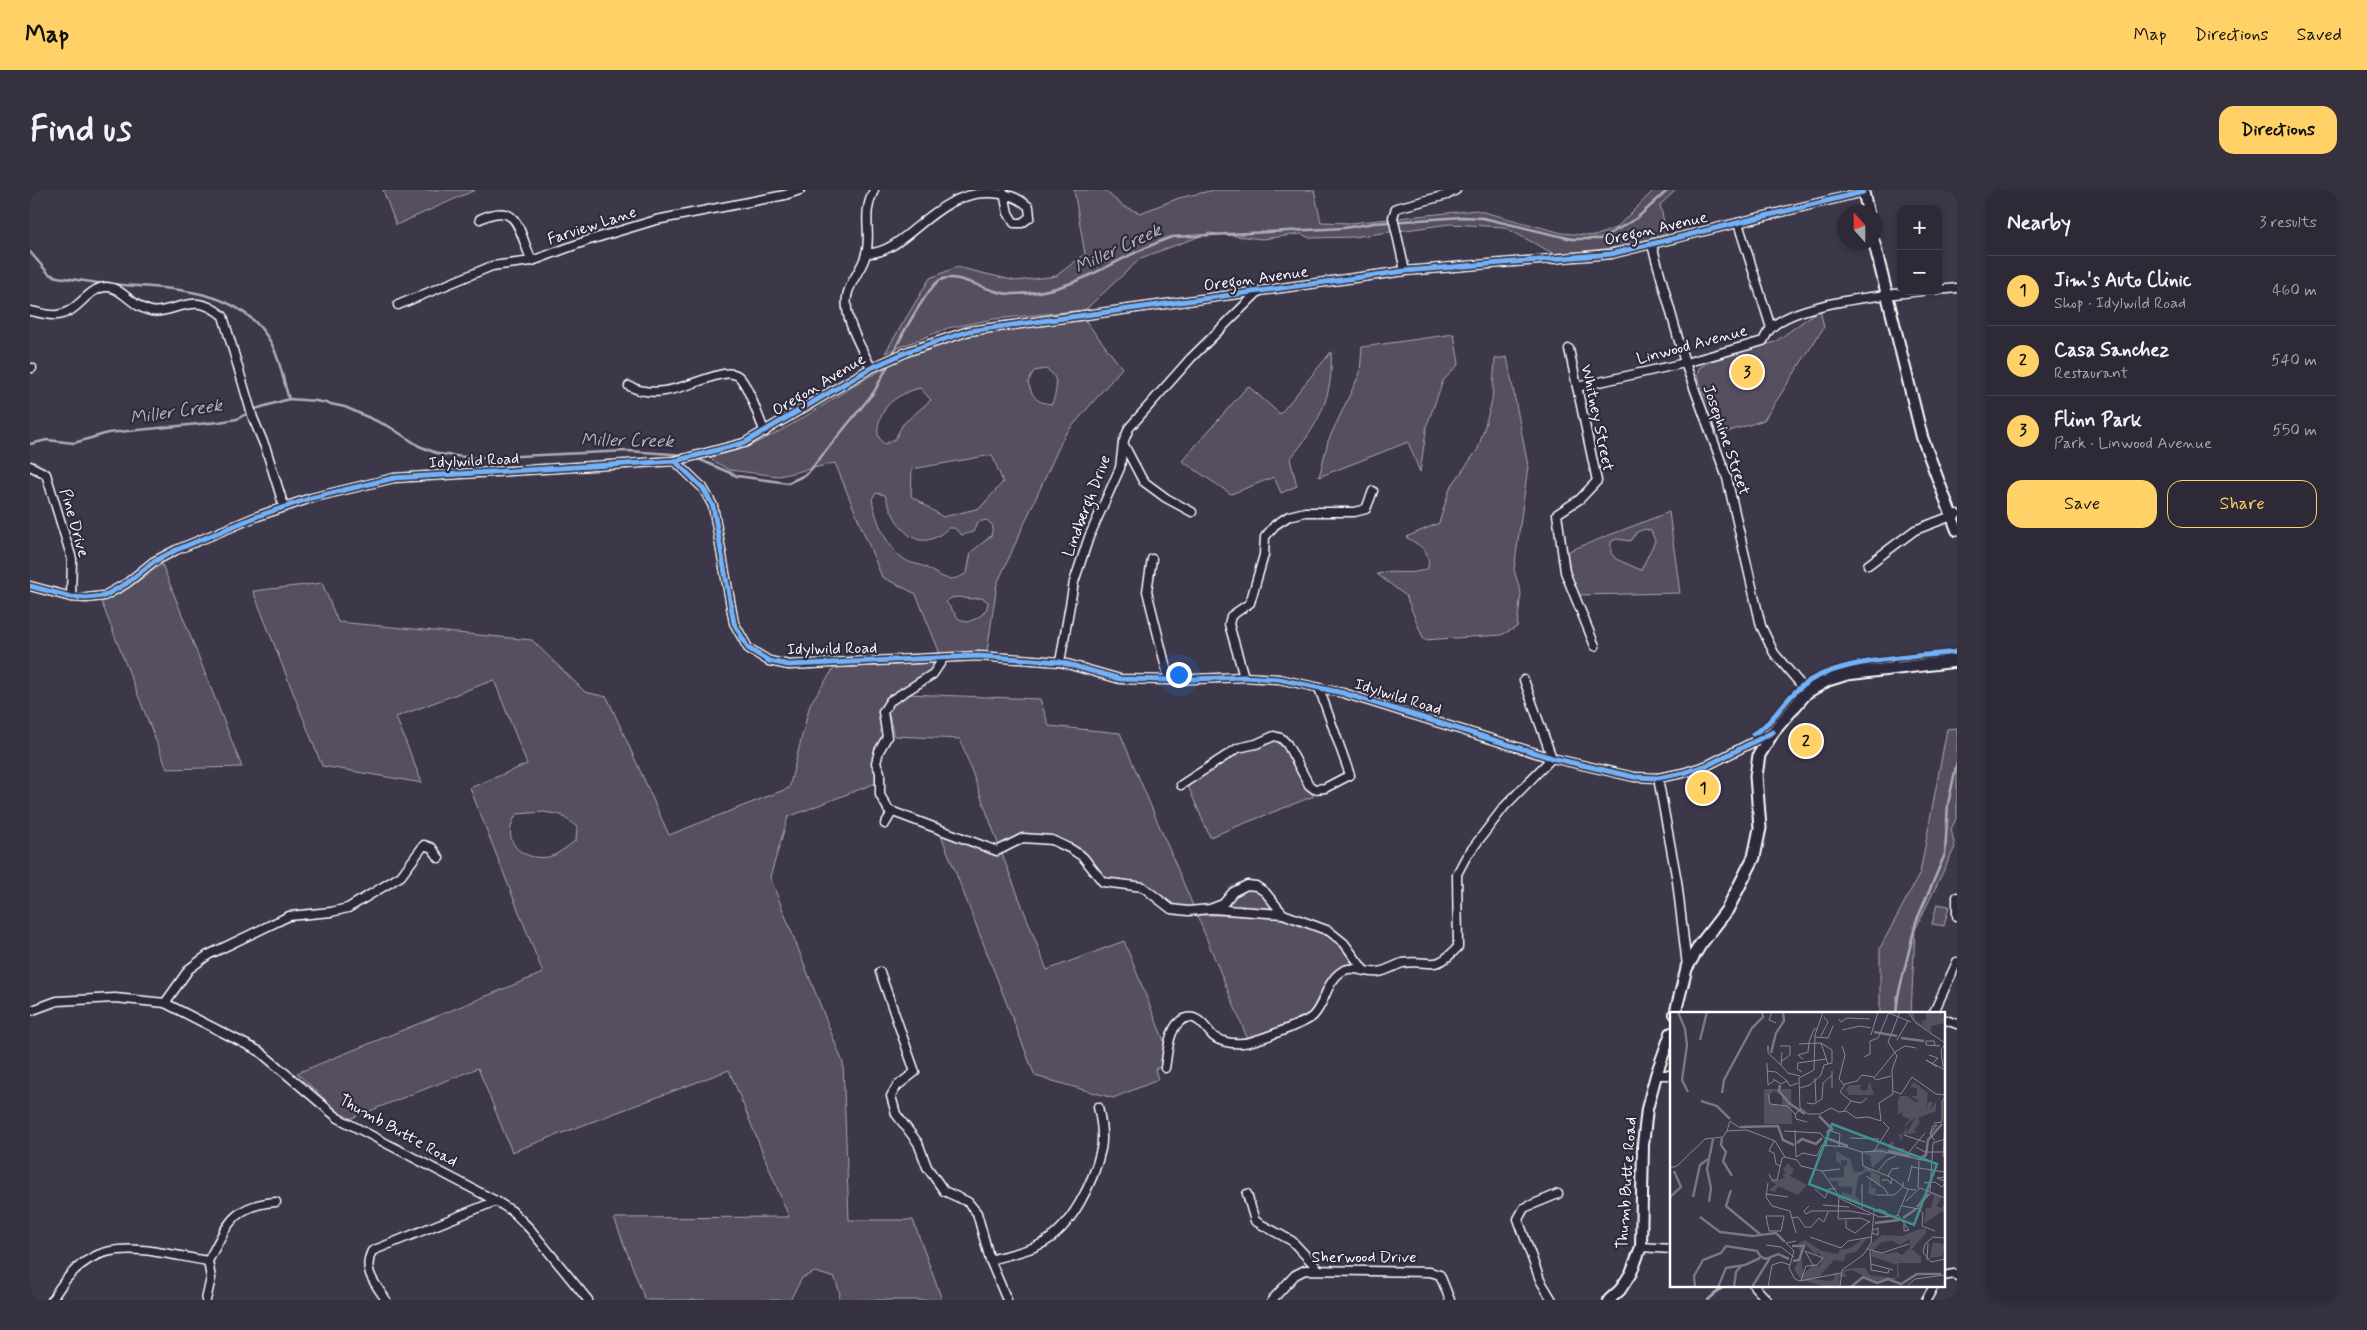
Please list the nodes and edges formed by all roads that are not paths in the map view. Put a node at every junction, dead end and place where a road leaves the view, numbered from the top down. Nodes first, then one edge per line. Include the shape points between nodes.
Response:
1 (800, 190) edge
2 (874, 190) edge
3 (1456, 190) edge
4 (1863, 191) edge
5 (1004, 193) dead end
6 (1866, 205) edge
7 (480, 219) dead end
8 (1738, 223) junction
9 (1652, 245) junction
10 (1876, 250) edge
11 (866, 253) junction
12 (532, 261) junction
13 (1405, 271) junction
14 (1957, 288) edge
15 (1942, 290) edge
16 (1259, 291) junction
17 (1897, 294) edge
18 (1886, 295) junction
19 (398, 306) dead end
20 (30, 311) edge
21 (1771, 328) junction
22 (1569, 349) dead end
23 (1685, 363) junction
24 (871, 368) junction
25 (630, 386) dead end
26 (1577, 387) junction
27 (765, 432) junction
28 (1123, 443) junction
29 (675, 462) junction
30 (30, 466) edge
31 (1373, 491) dead end
32 (284, 507) junction
33 (1192, 512) dead end
34 (1954, 515) edge
35 (1957, 530) edge
36 (1152, 559) dead end
37 (1868, 565) dead end
38 (30, 586) edge
39 (71, 597) junction
40 (1595, 646) dead end
41 (944, 659) junction
42 (1957, 661) edge
43 (1060, 662) junction
44 (1244, 676) junction
45 (1169, 680) junction
46 (1524, 680) dead end
47 (1319, 688) junction
48 (1807, 692) junction
49 (1773, 732) junction
50 (1552, 758) junction
51 (1658, 778) junction
52 (1181, 784) dead end
53 (888, 810) junction
54 (885, 824) dead end
55 (439, 858) dead end
56 (1957, 897) edge
57 (1210, 909) junction
58 (1283, 914) junction
59 (1957, 916) edge
60 (1957, 962) edge
61 (1687, 967) junction
62 (1363, 970) junction
63 (880, 972) dead end
64 (165, 1003) junction
65 (30, 1011) edge
66 (1676, 1012) edge
67 (1933, 1012) edge
68 (1944, 1019) edge
69 (1957, 1024) edge
70 (1670, 1036) edge
71 (1165, 1068) dead end
72 (1656, 1075) junction
73 (1670, 1075) edge
74 (1098, 1107) dead end
75 (1246, 1194) dead end
76 (1558, 1194) dead end
77 (496, 1201) junction
78 (276, 1202) dead end
79 (1640, 1247) junction
80 (1670, 1249) edge
81 (990, 1260) junction
82 (208, 1262) junction
83 (1319, 1270) junction
84 (1944, 1276) edge
85 (1957, 1276) edge
86 (1756, 1288) edge
87 (1933, 1288) edge
88 (52, 1300) edge
89 (206, 1300) edge
90 (386, 1300) edge
91 (587, 1300) edge
92 (1007, 1300) edge
93 (1272, 1300) edge
94 (1450, 1300) edge
95 (1552, 1300) edge
96 (1610, 1300) edge
97 (1768, 1300) edge
98 (1926, 1300) edge

1 - 12 street, Farview Lane via 656,220
2 - 11 street via 866,219
3 - 13 street via 1396,208 1393,217
4 - 6 street
4 - 8 street, Oregon Avenue
5 - 11 street via 976,192 949,202 896,243 874,254
7 - 12 street via 492,213 509,214
8 - 9 street, Oregon Avenue
8 - 21 street
9 - 13 street, Oregon Avenue via 1611,254
9 - 23 street, Josephine Street
10 - 18 street
11 - 24 street via 848,292 846,312
12 - 19 street, Farview Lane via 492,266
13 - 16 street, Oregon Avenue
14 - 15 street
16 - 24 street, Oregon Avenue via 969,331 908,350
16 - 28 street, Lindbergh Drive via 1191,358 1129,428
17 - 18 street, Linwood Avenue
18 - 21 street, Linwood Avenue via 1821,306 1787,318
18 - 34 street via 1922,437
20 - 32 street via 56,316 80,304 95,289 108,286 119,289 143,310 156,312 197,303 213,306 223,316
21 - 23 street, Linwood Avenue via 1763,341
22 - 26 street, Whitney Street
23 - 26 street, Linwood Avenue
23 - 48 street, Josephine Street via 1727,478 1761,626 1774,653
24 - 27 street, Oregon Avenue
25 - 27 street via 642,392 658,392 726,373 738,376
26 - 40 street, Whitney Street via 1597,481 1580,499 1557,514 1565,572
27 - 29 street, Oregon Avenue via 744,443
28 - 33 street via 1143,481
28 - 43 street, Lindbergh Drive via 1120,468 1089,537 1074,582
29 - 32 street, Idylwild Road via 394,478 338,490
29 - 41 street, Idylwild Road via 703,488 713,506 734,623 748,648 769,661 789,665
30 - 39 street, Pine Drive via 46,474 72,559
31 - 44 street via 1366,509 1305,512 1289,516 1265,537 1264,555 1250,603 1231,616 1229,624
32 - 39 street, Idylwild Road via 176,550 104,596
34 - 35 street
34 - 37 street via 1915,530
36 - 45 street via 1147,591
38 - 39 street, Idylwild Road
41 - 43 street, Idylwild Road via 978,656
41 - 53 street via 933,674 890,701 883,712 887,737 876,762 880,772 880,795
42 - 48 main road via 1848,674 1828,680
43 - 45 street, Idylwild Road via 1120,679
44 - 45 street, Idylwild Road
44 - 47 street, Idylwild Road via 1279,679
46 - 50 street
47 - 50 street, Idylwild Road
47 - 52 street via 1350,775 1325,788 1314,789 1308,785 1287,744 1274,736 1238,748
48 - 49 main road
49 - 51 street, Idylwild Road via 1708,765
49 - 61 main road via 1759,755 1756,776 1760,828 1754,857 1727,910
50 - 51 street, Idylwild Road via 1634,777
50 - 62 street via 1504,807 1457,874 1458,947 1446,960 1428,964 1404,963 1378,972
51 - 61 street via 1677,881
53 - 54 street via 891,814
53 - 57 street via 997,851 1023,838 1052,840 1083,857 1103,882 1143,887 1171,909
55 - 64 street via 432,848 424,845 401,876 348,908 289,916 208,955 189,969
56 - 59 street
57 - 58 street
57 - 58 street via 1223,904 1233,892 1248,885 1265,892
58 - 62 street via 1329,931 1344,943
60 - 67 street
61 - 66 street
62 - 71 street via 1342,971 1312,1017 1242,1044 1224,1042 1198,1020 1188,1018 1178,1023 1172,1034
63 - 81 street via 915,1072 896,1086 891,1096 896,1114 918,1143 927,1167 944,1191 968,1202 977,1213
64 - 65 street, Thumb Butte Road via 106,998 57,1001
64 - 77 street, Thumb Butte Road via 259,1051 338,1118
68 - 69 street
70 - 72 street, Thumb Butte Road
72 - 73 street
72 - 79 street, Thumb Butte Road via 1647,1109 1643,1145
74 - 81 street via 1101,1148 1084,1196 1062,1230 1041,1244
75 - 83 street via 1255,1221 1292,1240
76 - 95 street via 1524,1208 1518,1219 1540,1280
77 - 90 street via 372,1251 367,1265
77 - 91 street, Thumb Butte Road via 530,1229
78 - 82 street via 256,1204 241,1211 230,1222
79 - 80 street
79 - 96 street, Thumb Butte Road via 1631,1273
81 - 92 street
82 - 88 street via 133,1249 110,1250 90,1257 70,1272
82 - 89 street via 211,1278
83 - 93 street, Sherwood Drive via 1305,1270 1295,1275
83 - 94 street, Sherwood Drive via 1430,1272 1440,1275
84 - 85 street
86 - 97 street
87 - 98 street

